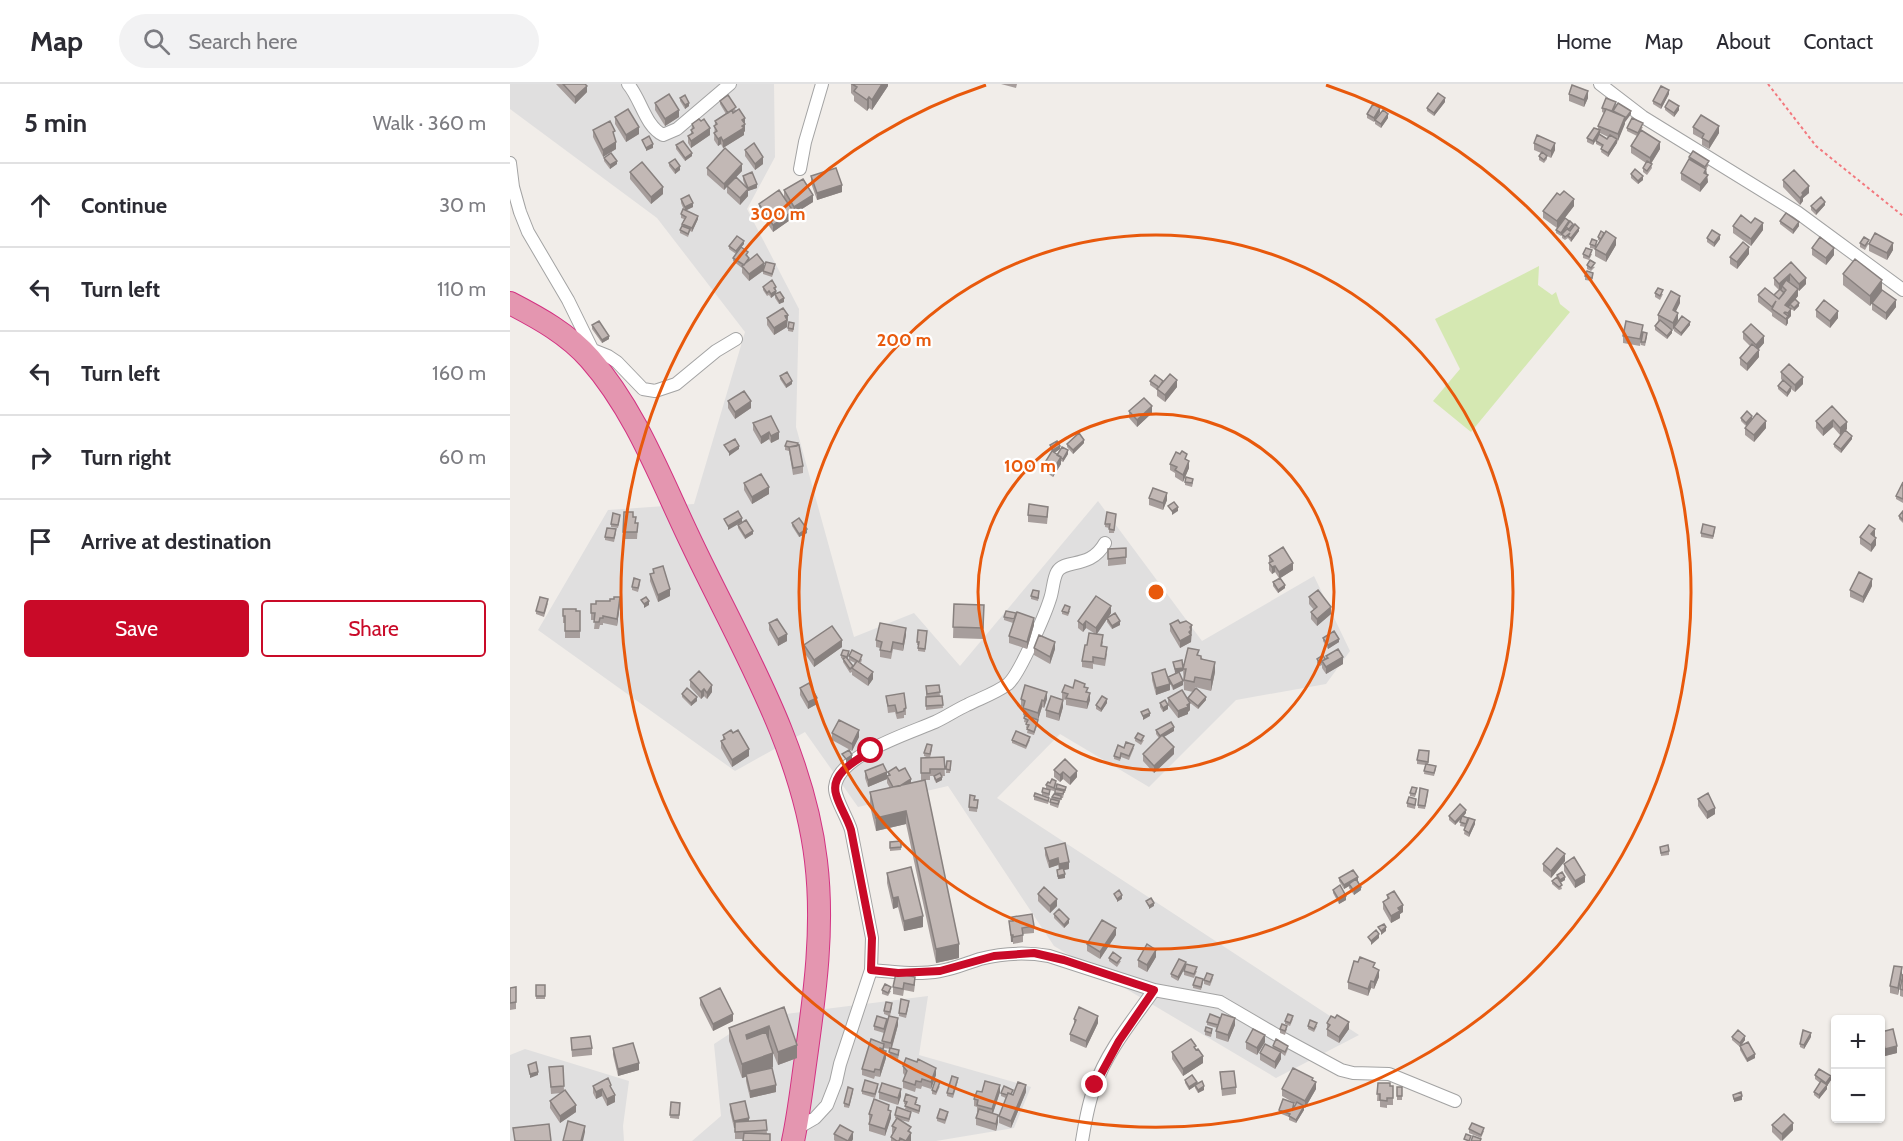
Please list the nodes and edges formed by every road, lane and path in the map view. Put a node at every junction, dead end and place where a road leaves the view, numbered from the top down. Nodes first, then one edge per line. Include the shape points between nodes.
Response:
1 (628, 84) edge
2 (730, 84) edge
3 (822, 84) edge
4 (1600, 84) edge
5 (1768, 84) edge
6 (510, 163) edge
7 (800, 169) dead end
8 (1903, 216) edge
9 (1903, 290) edge
10 (510, 303) edge
11 (736, 339) dead end
12 (593, 350) junction
13 (607, 380) junction
14 (1105, 543) dead end
15 (871, 970) junction
16 (1154, 990) junction
17 (1455, 1101) dead end
18 (795, 1135) edge
19 (1082, 1141) edge

1 - 2 street via 652,125 663,135 677,129
3 - 7 street
4 - 9 street via 1643,117 1797,212
5 - 8 path via 1816,147
6 - 12 street via 515,195 528,232
10 - 13 highway via 575,343
11 - 12 street via 676,384 656,391 643,388 617,362
12 - 13 street
13 - 18 highway via 648,452 755,674 780,729 803,800 816,862 819,937
14 - 15 street via 1094,556 1056,573 1046,611 1010,682 871,751 838,779 836,794 851,830 872,938
15 - 16 street via 940,971 994,956 1034,953
15 - 18 street via 827,1106
16 - 17 street via 1220,1002 1341,1070 1389,1074
16 - 19 street via 1100,1074

